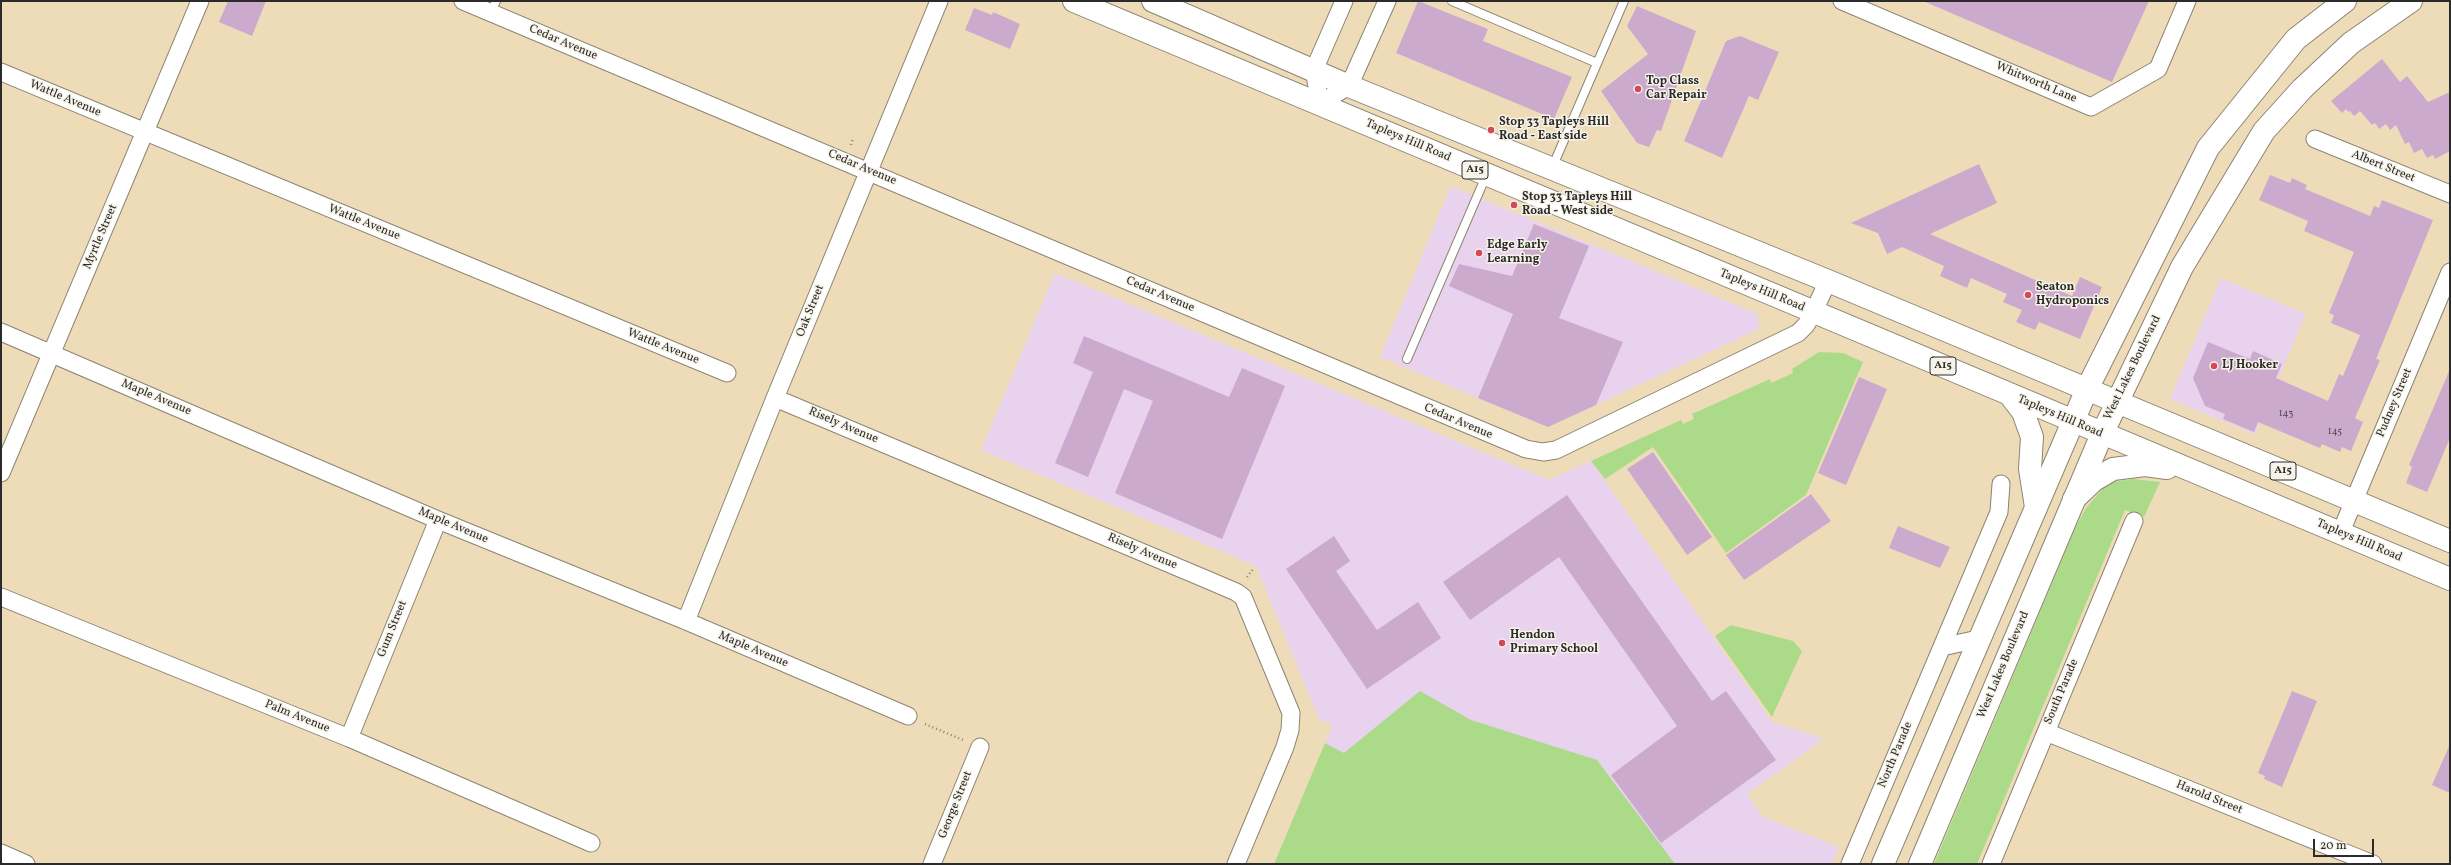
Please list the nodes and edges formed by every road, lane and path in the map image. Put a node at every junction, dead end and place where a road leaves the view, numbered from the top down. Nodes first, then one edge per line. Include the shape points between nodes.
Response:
1 (200, 1) edge
2 (463, 1) edge
3 (939, 1) edge
4 (1074, 1) edge
5 (1153, 1) edge
6 (1344, 1) edge
7 (1387, 1) edge
8 (1452, 1) edge
9 (1624, 1) edge
10 (1842, 1) edge
11 (2187, 1) edge
12 (2346, 1) edge
13 (2411, 1) edge
14 (493, 7) edge
15 (1597, 63) junction
16 (1314, 70) junction
17 (1, 72) edge
18 (1349, 86) junction
19 (1320, 103) junction
20 (144, 132) junction
21 (2315, 140) dead end
22 (1552, 169) junction
23 (868, 170) junction
24 (1486, 175) junction
25 (2450, 194) edge
26 (2450, 272) edge
27 (1828, 281) junction
28 (1813, 313) junction
29 (1, 332) edge
30 (51, 353) junction
31 (1407, 359) dead end
32 (727, 373) dead end
33 (2087, 389) junction
34 (2010, 396) junction
35 (775, 398) junction
36 (2116, 401) junction
37 (2072, 421) junction
38 (2102, 434) junction
39 (1, 472) edge
40 (2192, 472) junction
41 (2001, 484) dead end
42 (2074, 499) junction
43 (2354, 501) junction
44 (2036, 507) junction
45 (438, 520) junction
46 (2134, 521) dead end
47 (2340, 534) junction
48 (2450, 541) edge
49 (2450, 579) edge
50 (1, 597) edge
51 (686, 621) junction
52 (1978, 639) junction
53 (1942, 647) junction
54 (908, 716) joint
55 (2046, 732) junction
56 (349, 738) junction
57 (980, 747) joint
58 (591, 843) dead end
59 (1, 853) edge
60 (26, 864) edge
61 (932, 864) edge
62 (1236, 864) edge
63 (1850, 864) edge
64 (1883, 864) edge
65 (1920, 864) edge
66 (1991, 864) edge
67 (2372, 864) edge

1 - 20 street, Myrtle Street
2 - 14 street, Cedar Avenue
3 - 23 street, Oak Street
4 - 19 main road, Tapleys Hill Road / A15
5 - 16 main road, A15
6 - 16 street
7 - 18 street
8 - 15 lane
9 - 15 lane
10 - 11 street, Whitworth Lane via 2092,107 2158,69
12 - 33 main road via 2296,39 2208,148
13 - 36 main road, West Lakes Boulevard via 2351,43 2302,89 2264,131 2182,267
14 - 23 street, Cedar Avenue
15 - 22 lane
16 - 18 main road, A15
16 - 19 street
17 - 20 street, Wattle Avenue
18 - 19 street
18 - 22 main road, A15
19 - 24 main road, Tapleys Hill Road / A15
20 - 30 street, Myrtle Street
20 - 32 street, Wattle Avenue
21 - 25 street, Albert Street
22 - 27 main road, A15
23 - 28 street, Cedar Avenue via 1526,449 1543,452 1556,450 1798,333
23 - 35 street, Oak Street
24 - 28 main road, Tapleys Hill Road / A15
24 - 31 lane
26 - 43 street, Pudney Street
27 - 28 street, Cedar Avenue
27 - 33 main road, A15
28 - 34 main road, Tapleys Hill Road / A15 via 1876,337
29 - 30 street, Maple Avenue
30 - 39 street, Myrtle Street
30 - 45 street, Maple Avenue
33 - 36 main road, A15
33 - 37 main road
34 - 37 main road, Tapleys Hill Road / A15
34 - 44 main road via 2023,412 2032,437 2030,468
35 - 51 street, Oak Street
35 - 62 street, Risely Avenue via 1243,597 1291,713 1285,747
36 - 38 main road, West Lakes Boulevard
36 - 43 main road, A15
37 - 38 main road, Tapleys Hill Road / A15
37 - 44 main road
38 - 40 main road, Tapleys Hill Road / A15
38 - 42 main road, West Lakes Boulevard
40 - 42 main road via 2145,465 2113,469 2094,480
40 - 47 main road, Tapleys Hill Road / A15
41 - 53 street, North Parade via 1999,512
42 - 65 main road, West Lakes Boulevard
43 - 47 street, Pudney Street
43 - 48 main road, A15
44 - 52 main road
45 - 51 street, Maple Avenue
45 - 56 street, Gum Street
46 - 55 street, South Parade
47 - 49 main road, Tapleys Hill Road / A15
50 - 56 street, Palm Avenue
51 - 54 street, Maple Avenue
52 - 53 street
52 - 64 main road
53 - 63 street, North Parade
54 - 57 path
55 - 66 street, South Parade
55 - 67 street, Harold Street
56 - 58 street, Palm Avenue
57 - 61 street, George Street
59 - 60 street

